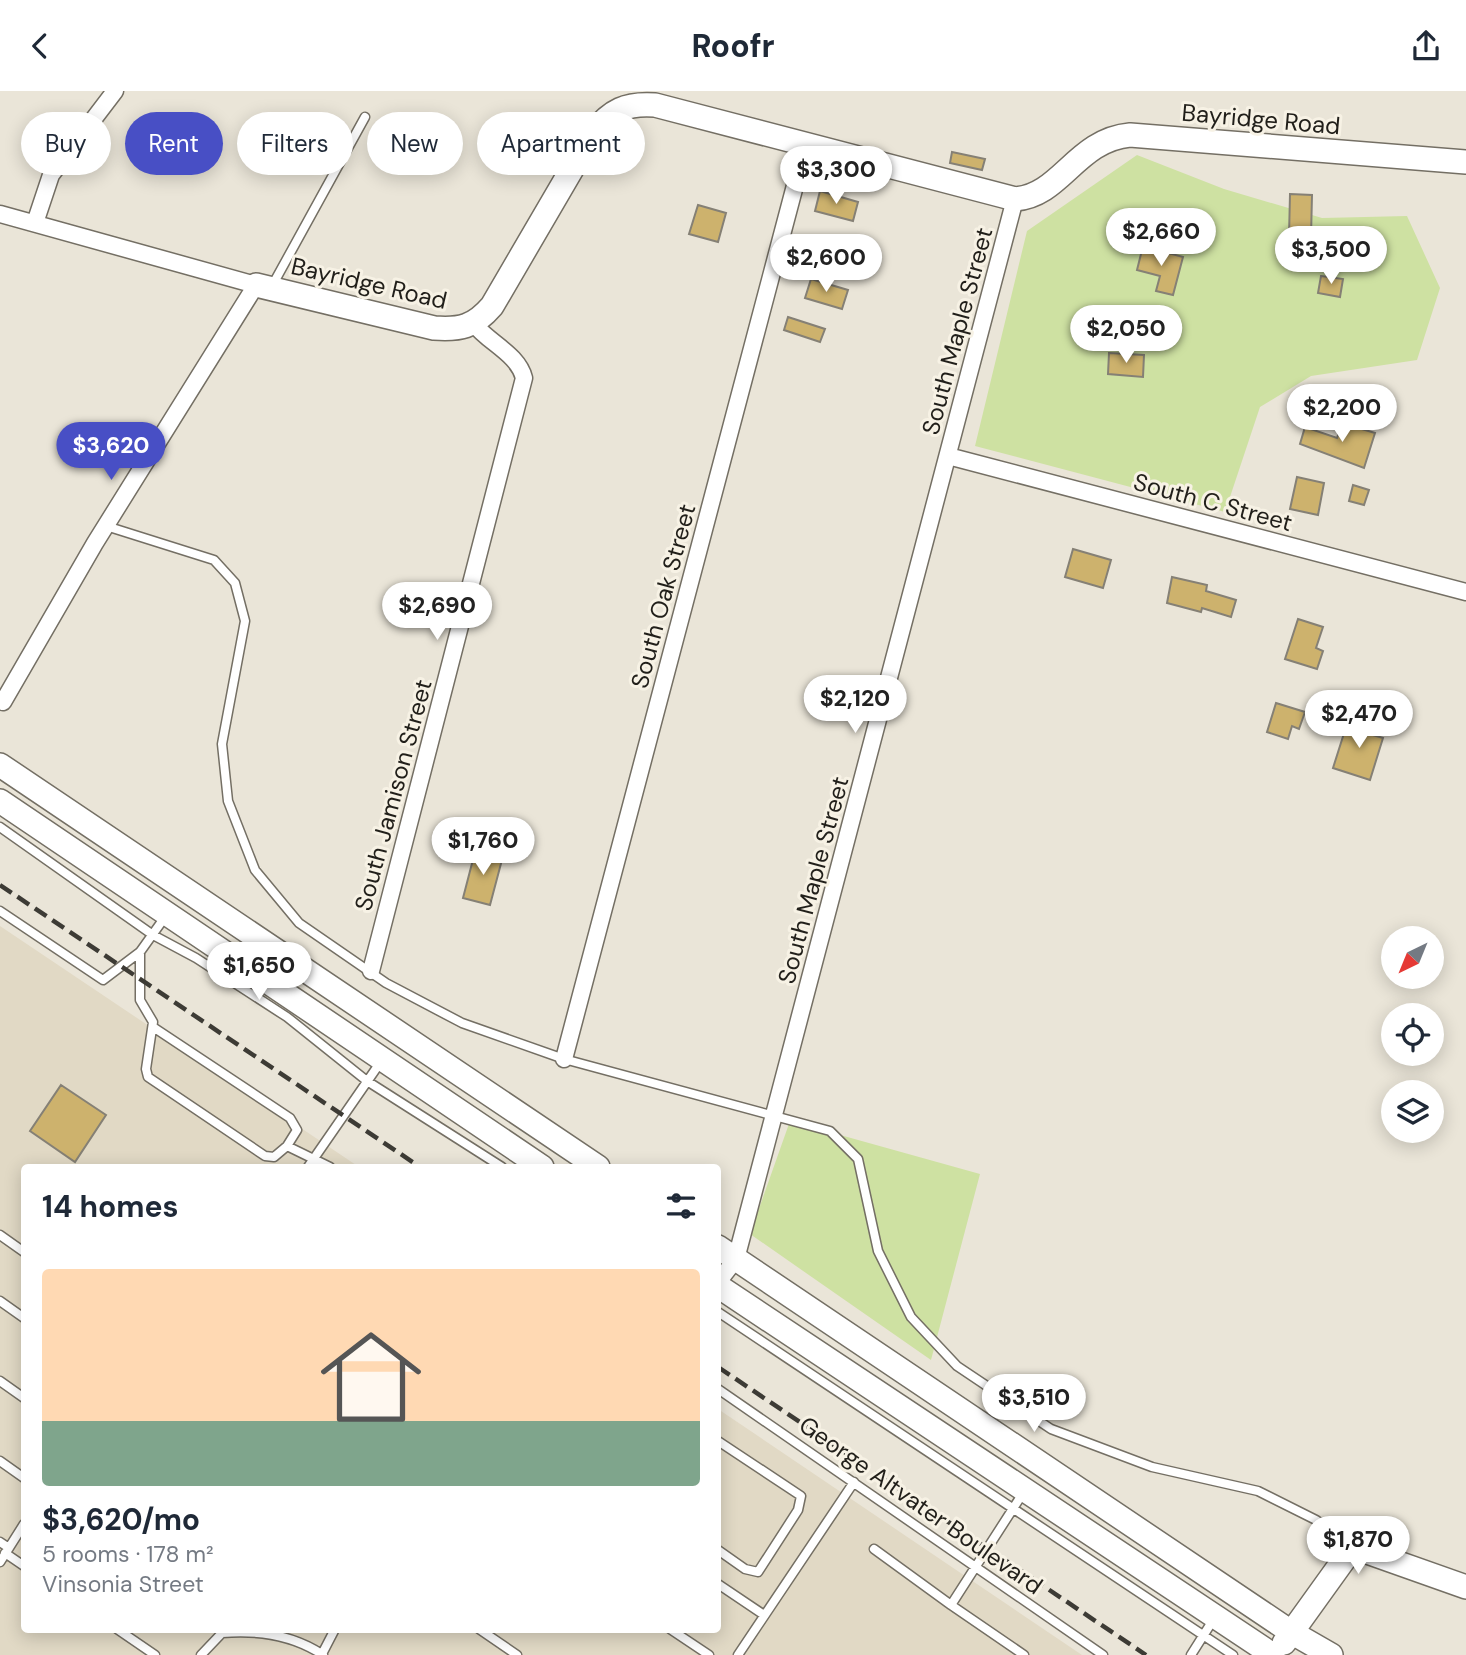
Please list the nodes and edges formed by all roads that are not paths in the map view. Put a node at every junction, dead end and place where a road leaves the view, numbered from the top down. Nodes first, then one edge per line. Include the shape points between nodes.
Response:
1 (115, 91) edge
2 (365, 117) dead end
3 (806, 144) junction
4 (1466, 162) edge
5 (1015, 199) junction
6 (0, 213) edge
7 (36, 223) junction
8 (264, 286) junction
9 (474, 324) junction
10 (948, 456) junction
11 (106, 526) junction
12 (1466, 592) edge
13 (3, 702) dead end
14 (0, 765) edge
15 (0, 801) edge
16 (0, 827) edge
17 (184, 889) junction
18 (0, 911) edge
19 (167, 914) junction
20 (153, 935) junction
21 (140, 952) junction
22 (371, 971) junction
23 (360, 1007) junction
24 (153, 1027) junction
25 (344, 1033) junction
26 (382, 1059) junction
27 (564, 1059) junction
28 (367, 1081) junction
29 (774, 1117) junction
30 (545, 1132) junction
31 (287, 1146) junction
32 (310, 1164) edge
33 (497, 1164) edge
34 (530, 1164) edge
35 (593, 1164) edge
36 (0, 1235) edge
37 (21, 1250) edge
38 (727, 1253) edge
39 (721, 1274) edge
40 (721, 1286) edge
41 (0, 1301) edge
42 (721, 1314) edge
43 (21, 1316) edge
44 (0, 1381) edge
45 (926, 1387) junction
46 (721, 1391) edge
47 (21, 1396) edge
48 (909, 1413) junction
49 (721, 1443) edge
50 (0, 1461) edge
51 (1041, 1465) junction
52 (21, 1476) edge
53 (854, 1482) junction
54 (1019, 1499) junction
55 (21, 1529) edge
56 (0, 1542) edge
57 (1353, 1547) junction
58 (874, 1549) dead end
59 (7, 1551) junction
60 (721, 1552) edge
61 (0, 1562) edge
62 (21, 1563) edge
63 (978, 1566) junction
64 (721, 1586) edge
65 (1466, 1587) edge
66 (951, 1605) junction
67 (764, 1615) junction
68 (1209, 1626) junction
69 (1291, 1632) junction
70 (123, 1633) edge
71 (222, 1633) edge
72 (260, 1633) edge
73 (333, 1633) edge
74 (485, 1633) edge
75 (676, 1633) edge
76 (155, 1655) edge
77 (201, 1655) edge
78 (322, 1655) edge
79 (517, 1655) edge
80 (709, 1655) edge
81 (738, 1655) edge
82 (1024, 1655) edge
83 (1103, 1655) edge
84 (1191, 1655) edge
85 (1233, 1655) edge
86 (1275, 1655) edge
87 (1331, 1655) edge

1 - 7 street via 51,175
2 - 8 lane
3 - 5 street, Bayridge Road
3 - 9 street, Bayridge Road via 655,105 629,104 615,110 593,133 492,306
3 - 27 street, South Oak Street
4 - 5 street, Bayridge Road via 1119,136 1093,146 1037,193
5 - 10 street, South Maple Street
6 - 7 street, Bayridge Road
7 - 8 street, Bayridge Road
8 - 9 street, Bayridge Road via 434,328
8 - 11 street
9 - 22 street, South Jamison Street via 516,360 524,378
10 - 12 street, South C Street
10 - 29 street, South Maple Street
11 - 13 street
11 - 22 lane via 214,560 235,583 246,621 222,744 228,800 256,870 299,923
14 - 17 street
15 - 19 street
16 - 20 lane
17 - 19 street
17 - 23 street
18 - 21 lane via 103,980
19 - 20 lane
19 - 25 street
20 - 21 lane
20 - 28 lane via 287,1017
21 - 24 lane via 140,1000
22 - 27 lane via 462,1023
23 - 25 street
23 - 30 street
24 - 31 lane via 290,1118 297,1130
24 - 31 lane via 148,1077 265,1156 274,1157
25 - 26 street
26 - 28 lane
26 - 34 street
27 - 29 lane
28 - 32 lane
28 - 33 lane
29 - 38 street, South Maple Street
29 - 57 lane via 830,1131 858,1159 878,1251 911,1317 957,1366 1051,1429 1152,1467 1258,1491 1316,1520
30 - 34 street
30 - 35 street
31 - 32 lane
36 - 37 lane
38 - 39 street, South Maple Street
38 - 45 street
40 - 48 street
41 - 43 lane
42 - 54 lane
44 - 47 lane
45 - 48 street
45 - 51 street
46 - 53 lane, George Altvater Boulevard
48 - 54 street
49 - 60 lane via 801,1496 798,1510 758,1572 745,1569
50 - 52 lane
51 - 54 street
51 - 69 street
53 - 63 lane, George Altvater Boulevard
53 - 67 lane
54 - 63 lane
54 - 68 street
55 - 59 lane
56 - 59 lane
57 - 65 street
57 - 69 street
58 - 66 lane
59 - 61 lane
59 - 62 lane
63 - 66 lane
63 - 83 lane, George Altvater Boulevard
64 - 67 lane
66 - 82 lane
67 - 81 lane
68 - 84 lane
68 - 85 lane
68 - 86 street
69 - 86 street
69 - 87 street
70 - 76 lane
71 - 77 lane
72 - 78 lane via 284,1637
73 - 78 lane
74 - 79 lane
75 - 80 lane

